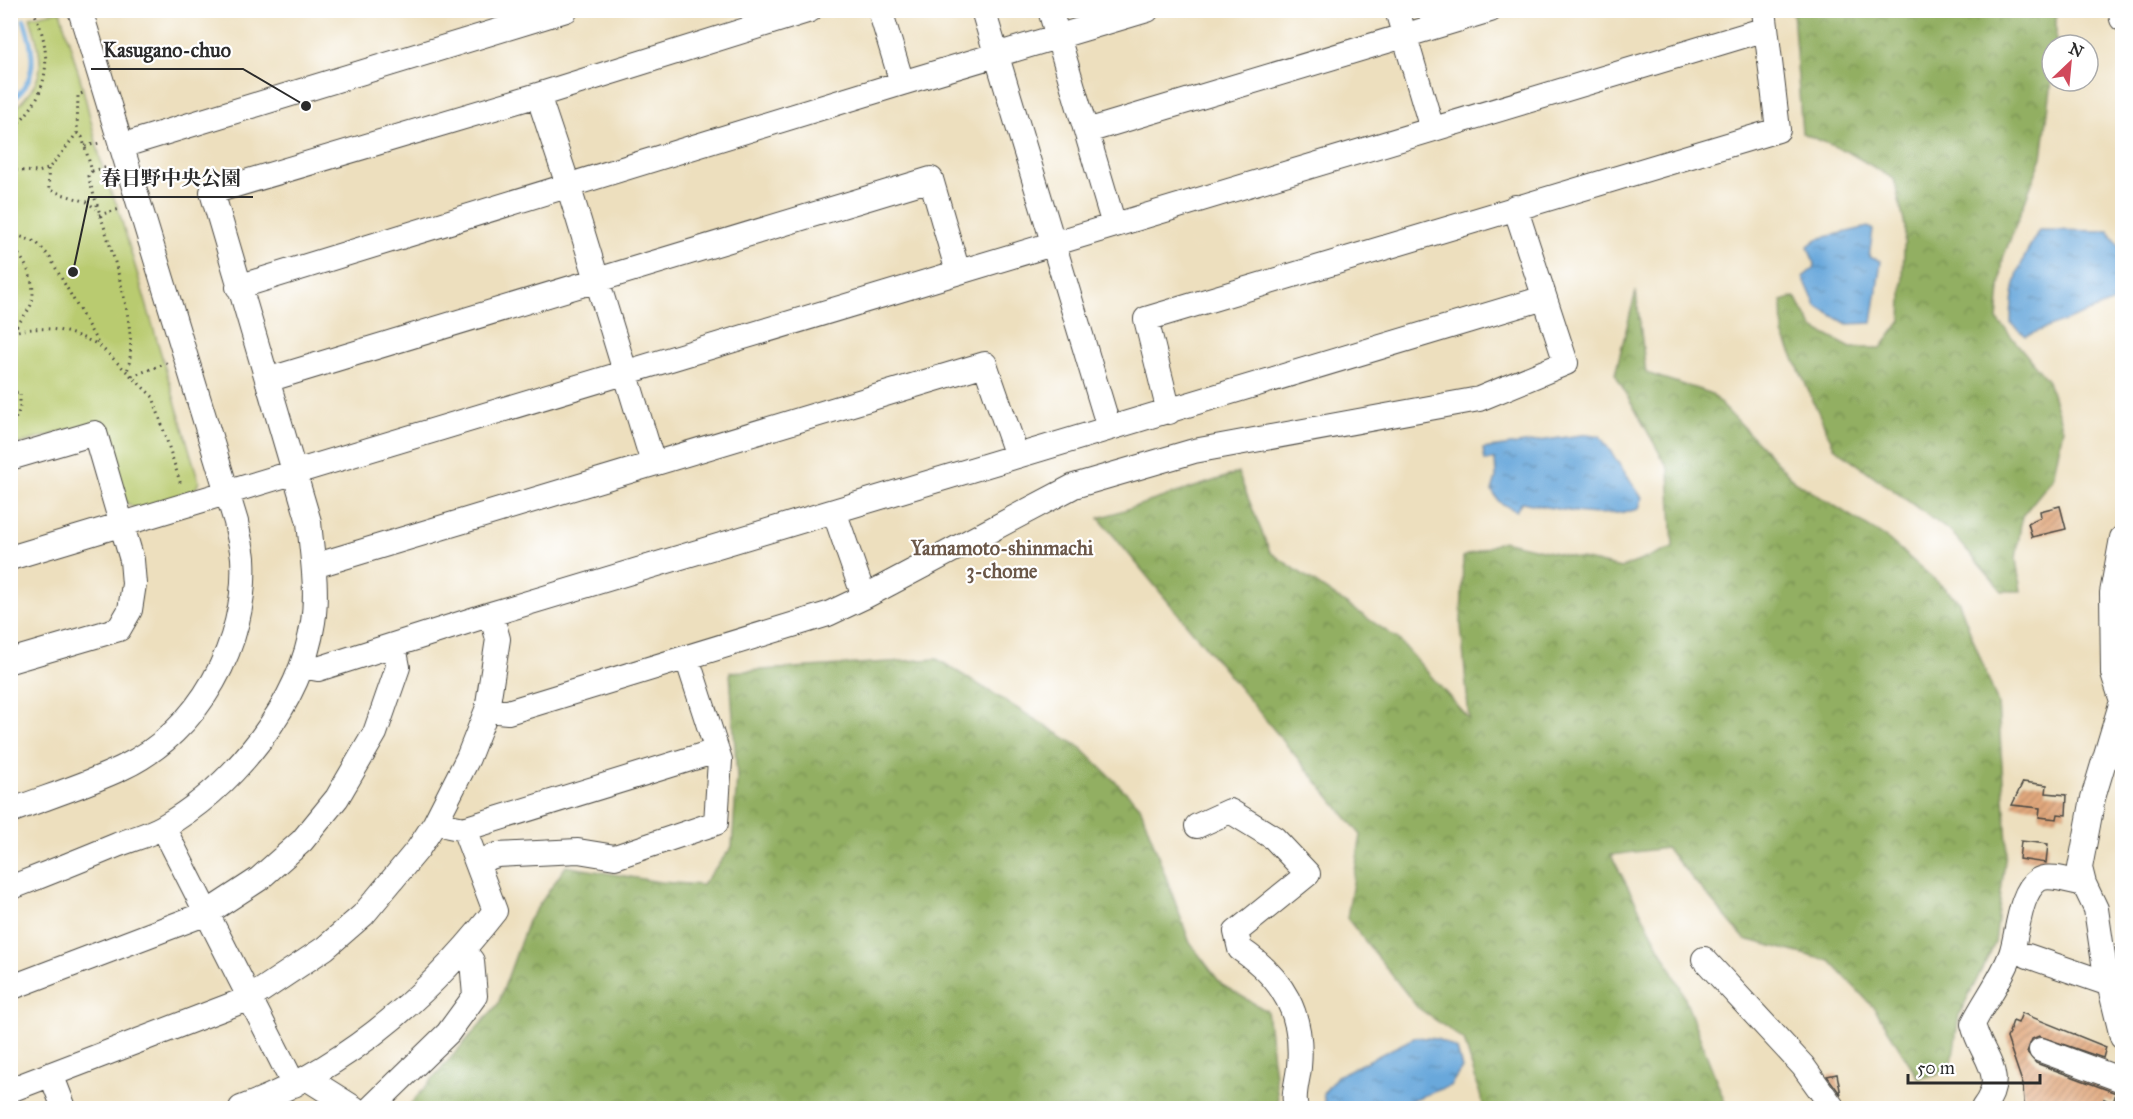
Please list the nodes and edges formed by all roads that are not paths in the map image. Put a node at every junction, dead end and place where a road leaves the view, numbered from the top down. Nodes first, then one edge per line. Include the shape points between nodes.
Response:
1 (80, 10) edge
2 (566, 10) edge
3 (810, 10) edge
4 (879, 10) edge
5 (983, 10) edge
6 (1050, 10) edge
7 (1147, 10) edge
8 (1397, 10) edge
9 (1490, 10) edge
10 (2120, 10) edge
11 (2122, 19) edge
12 (1765, 20) edge
13 (1058, 37) junction
14 (1405, 37) junction
15 (996, 56) junction
16 (902, 83) junction
17 (538, 96) junction
18 (1432, 129) junction
19 (1087, 131) junction
20 (111, 152) junction
21 (568, 185) junction
22 (1515, 207) junction
23 (1114, 225) junction
24 (1053, 242) junction
25 (958, 272) junction
26 (597, 280) junction
27 (238, 287) junction
28 (1544, 298) junction
29 (625, 371) junction
30 (267, 380) junction
31 (1169, 412) junction
32 (1109, 428) junction
33 (1017, 456) junction
34 (10, 458) edge
35 (653, 463) junction
36 (294, 472) junction
37 (226, 492) junction
38 (834, 511) junction
39 (122, 525) junction
40 (2122, 538) edge
41 (10, 558) edge
42 (314, 566) junction
43 (864, 597) junction
44 (492, 614) junction
45 (394, 647) junction
46 (687, 658) junction
47 (10, 661) edge
48 (302, 666) junction
49 (487, 710) junction
50 (716, 751) junction
51 (10, 811) edge
52 (435, 823) junction
53 (1197, 826) dead end
54 (163, 827) junction
55 (464, 829) junction
56 (477, 862) junction
57 (2084, 884) junction
58 (10, 888) edge
59 (207, 913) junction
60 (464, 951) junction
61 (2028, 956) dead end
62 (1704, 959) dead end
63 (2112, 971) edge
64 (10, 988) edge
65 (250, 998) junction
66 (2122, 1037) edge
67 (2041, 1050) dead end
68 (51, 1074) junction
69 (2122, 1080) edge
70 (301, 1082) junction
71 (10, 1090) edge
72 (271, 1103) edge
73 (64, 1108) edge
74 (241, 1108) edge
75 (354, 1108) edge
76 (371, 1108) edge
77 (1296, 1108) edge
78 (1833, 1108) edge
79 (1983, 1108) edge

1 - 20 street
2 - 20 street
3 - 17 street
4 - 16 street
5 - 15 street
6 - 13 street
7 - 13 street
8 - 14 street
9 - 14 street
10 - 11 street
12 - 18 street
12 - 22 street via 1778,130
13 - 15 street
13 - 19 street
14 - 18 street
14 - 19 street
15 - 16 street
15 - 24 street
16 - 21 street
17 - 21 street
17 - 27 street via 212,192
18 - 23 street
19 - 23 street
20 - 37 street
21 - 26 street
21 - 27 street
22 - 28 street
22 - 31 street via 1146,319
23 - 24 street
24 - 25 street
24 - 32 street
25 - 26 street via 931,179
25 - 29 street
26 - 29 street
26 - 30 street
27 - 30 street
28 - 31 street
28 - 43 street via 1566,363 1479,399 1194,451 1074,486
29 - 35 street
29 - 36 street
30 - 36 street
31 - 32 street
32 - 33 street
33 - 35 street via 985,364
33 - 38 street
34 - 39 street via 95,433
35 - 42 street
36 - 37 street
36 - 42 street via 309,522
37 - 39 street
37 - 51 street via 243,558 240,601 231,640 214,684 175,734 123,768
38 - 43 street
38 - 44 street
39 - 41 street
39 - 47 street via 134,584 130,610 120,629
40 - 57 street via 2112,593 2113,673 2122,701 2093,798 2080,868
42 - 48 street via 313,622
43 - 46 street via 828,614
44 - 45 street
44 - 49 street via 498,639
45 - 48 street via 318,669
45 - 59 street via 398,667 375,733 337,798 302,841 259,879
46 - 49 street via 508,712
46 - 50 street
48 - 54 street via 283,707 253,749 217,786
49 - 52 street
50 - 55 street
50 - 56 street via 720,760 716,823 615,856 578,851 497,855
52 - 55 street
52 - 65 street via 363,915 325,948
53 - 77 street via 1230,811 1274,838 1308,874 1236,932 1240,949 1261,963 1282,989 1300,1027
54 - 58 street
54 - 59 street
55 - 56 street
56 - 60 street via 495,911
57 - 63 street via 2096,909
57 - 79 street via 2037,880 2022,905 2012,952 1972,1024 1994,1072 1995,1087
59 - 64 street
59 - 65 street
60 - 70 street via 384,1028
60 - 76 street via 472,961 475,996 448,1033
61 - 63 street
62 - 78 street via 1803,1066
63 - 66 street
65 - 68 street
65 - 70 street
67 - 69 street
68 - 71 street
68 - 73 street
70 - 72 street
70 - 75 street
72 - 74 street

